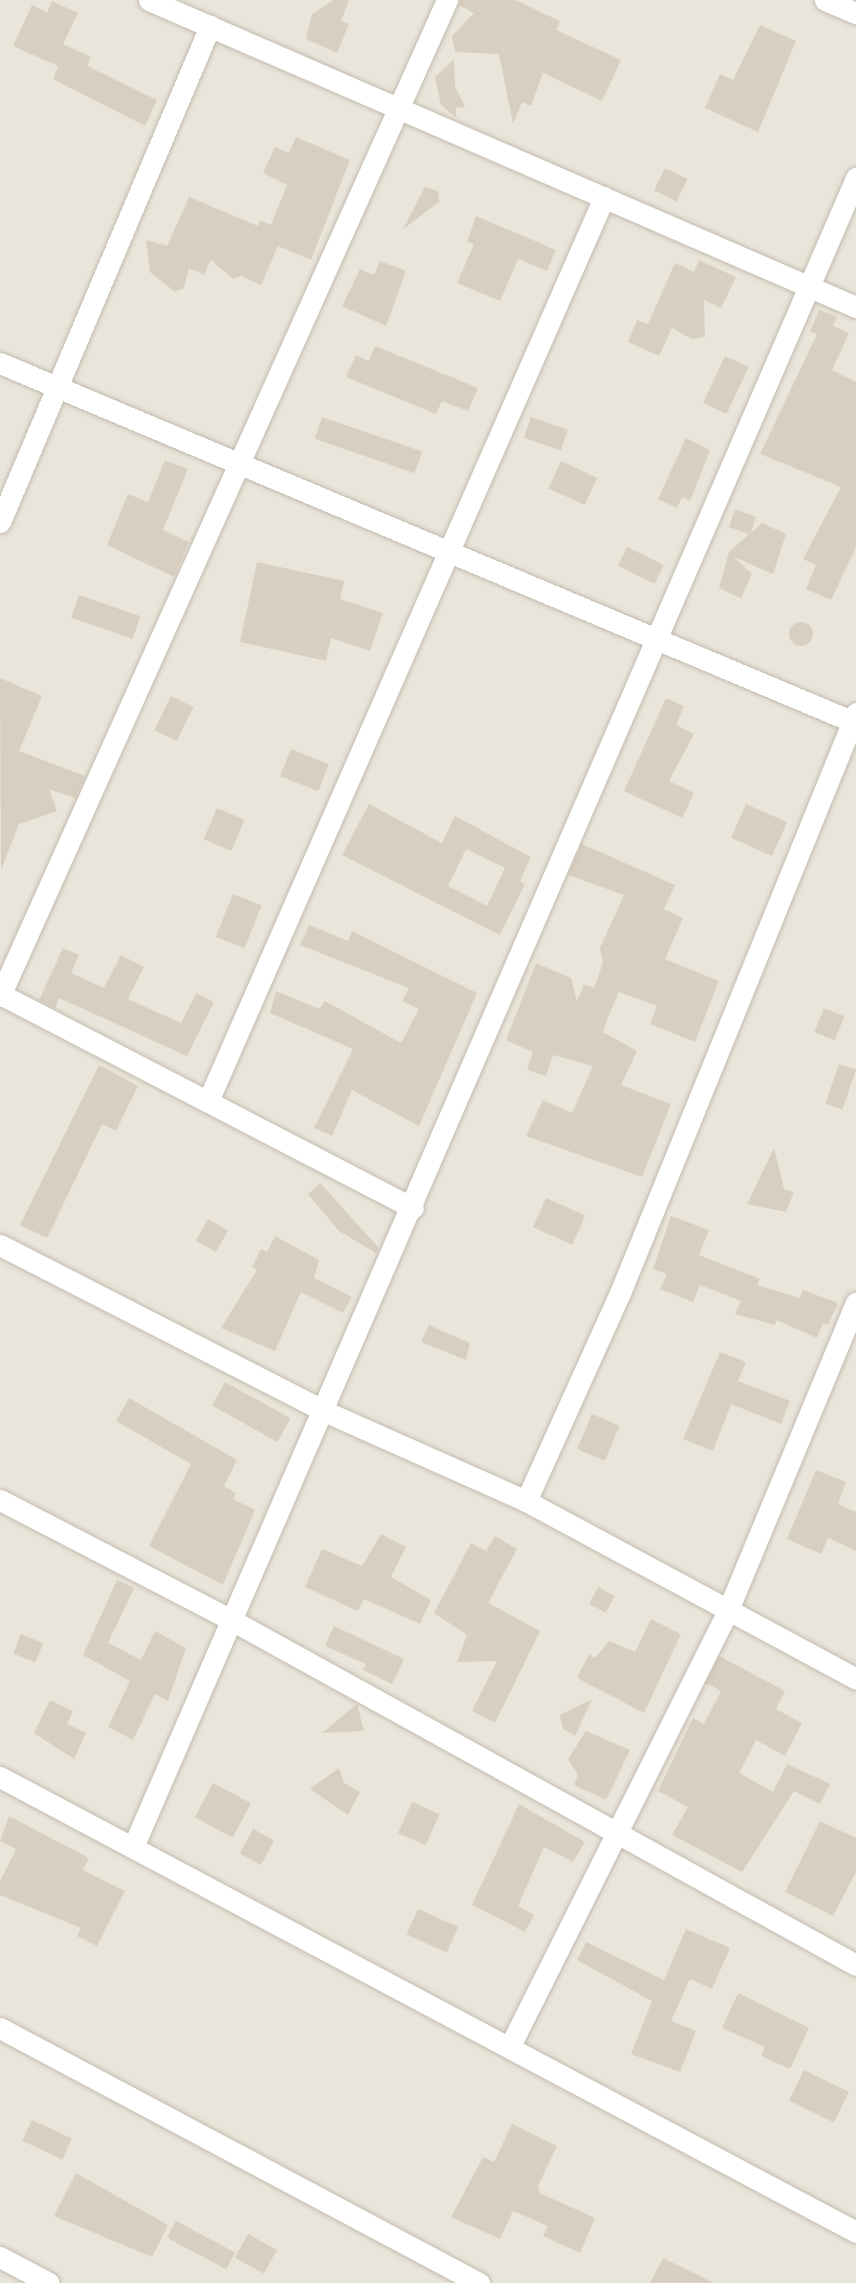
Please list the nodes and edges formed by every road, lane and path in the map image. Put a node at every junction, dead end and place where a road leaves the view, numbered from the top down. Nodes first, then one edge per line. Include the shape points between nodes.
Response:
1 (149, 0) edge
2 (447, 0) edge
3 (825, 0) edge
4 (856, 13) edge
5 (210, 26) junction
6 (398, 108) junction
7 (856, 178) edge
8 (604, 197) junction
9 (810, 286) junction
10 (856, 307) edge
11 (0, 363) edge
12 (60, 387) junction
13 (240, 461) junction
14 (0, 522) edge
15 (448, 549) junction
16 (658, 639) junction
17 (855, 719) edge
18 (0, 995) edge
19 (208, 1101) junction
20 (413, 1208) junction
21 (0, 1245) edge
22 (856, 1303) edge
23 (324, 1411) junction
24 (0, 1500) edge
25 (526, 1501) junction
26 (728, 1610) junction
27 (235, 1622) junction
28 (856, 1679) edge
29 (0, 1777) edge
30 (616, 1834) junction
31 (133, 1847) junction
32 (856, 1965) edge
33 (0, 2028) edge
34 (510, 2046) junction
35 (856, 2232) edge
36 (0, 2257) edge
37 (49, 2283) edge
38 (479, 2283) edge

1 - 5 street
2 - 6 street
3 - 4 street
5 - 6 street
5 - 12 street
6 - 8 street
6 - 13 street
7 - 9 street
8 - 9 street
8 - 15 street
9 - 10 street
9 - 16 street
11 - 12 street
12 - 13 street
12 - 14 street
13 - 15 street
13 - 18 street
15 - 16 street
15 - 19 street
16 - 17 street
16 - 20 street
17 - 25 street via 620,1293
18 - 19 street
19 - 20 street
20 - 23 street
21 - 23 street
22 - 26 street
23 - 25 street
23 - 27 street
24 - 27 street
25 - 26 street
26 - 28 street
26 - 30 street
27 - 30 street
27 - 31 street
29 - 31 street
30 - 32 street
30 - 34 street
31 - 34 street
33 - 38 street
34 - 35 street
36 - 37 street

